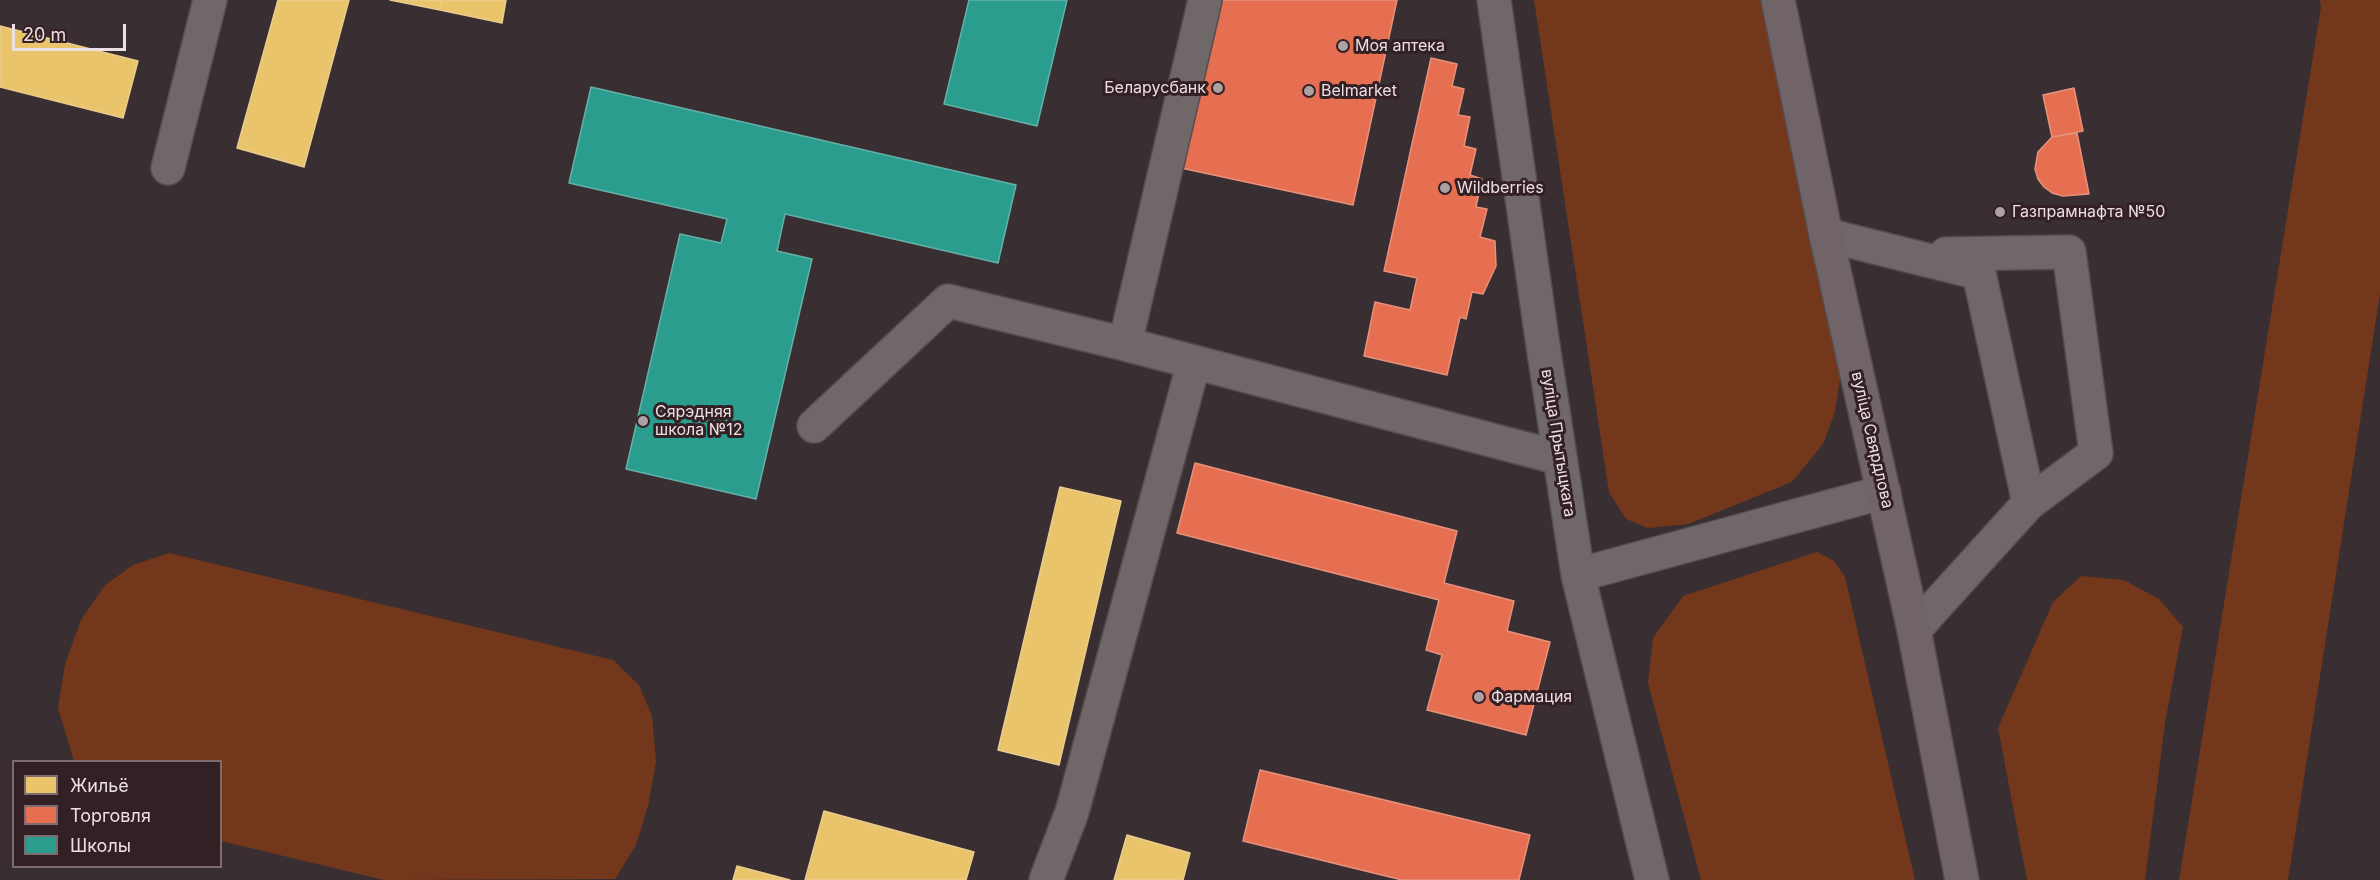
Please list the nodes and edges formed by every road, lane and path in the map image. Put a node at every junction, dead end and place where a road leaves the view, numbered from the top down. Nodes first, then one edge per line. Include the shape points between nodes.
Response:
1 (210, 0) edge
2 (1204, 0) edge
3 (1494, 0) edge
4 (1778, 0) edge
5 (168, 168) dead end
6 (1826, 235) junction
7 (1905, 255) junction
8 (1125, 344) junction
9 (1194, 362) junction
10 (814, 426) dead end
11 (1560, 458) junction
12 (1884, 492) junction
13 (2029, 503) junction
14 (1578, 575) junction
15 (1914, 630) junction
16 (1046, 880) edge
17 (1652, 880) edge
18 (1962, 880) edge

1 - 5 street
2 - 8 street
3 - 11 street, вуліца Прытыцкага
4 - 6 main road, вуліца Свярдлова
6 - 7 street
6 - 12 main road, вуліца Свярдлова
7 - 13 street via 1978,273
7 - 13 street via 2069,252 2096,453
8 - 9 street
8 - 10 street via 948,301
9 - 11 street
9 - 16 street via 1072,812
11 - 14 street, вуліца Прытыцкага
12 - 14 street
12 - 15 main road, вуліца Свярдлова
13 - 15 street
14 - 17 street, вуліца Прытыцкага
15 - 18 main road, вуліца Свярдлова

